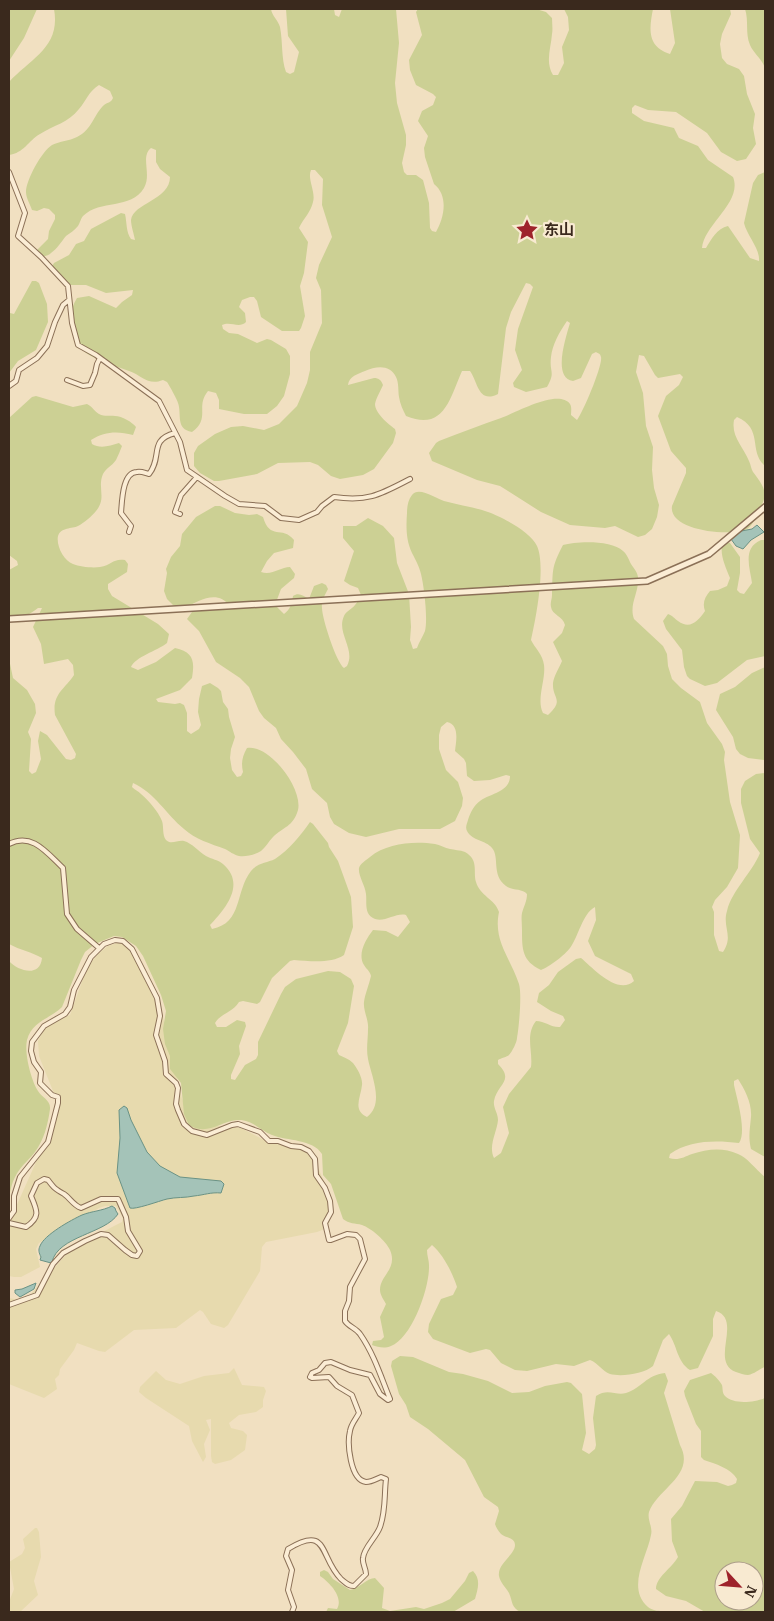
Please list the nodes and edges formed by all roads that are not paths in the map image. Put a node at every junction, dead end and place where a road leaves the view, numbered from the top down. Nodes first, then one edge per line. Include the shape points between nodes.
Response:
1 (9, 172) edge
2 (69, 300) junction
3 (100, 358) junction
4 (67, 380) dead end
5 (9, 386) edge
6 (175, 433) junction
7 (196, 478) junction
8 (410, 479) dead end
9 (765, 506) edge
10 (180, 514) dead end
11 (129, 532) dead end
12 (9, 619) edge
13 (9, 844) edge
14 (99, 948) junction
15 (9, 1218) edge
16 (9, 1223) edge
17 (9, 1305) edge
18 (292, 1612) edge

1 - 2 street via 25,213 18,236 68,286
2 - 3 street via 78,345
2 - 5 street via 63,305 47,346 38,358 19,370 16,381
3 - 4 street via 90,385
3 - 6 street via 159,401
6 - 7 street via 187,470
6 - 11 street via 159,441 149,474 131,473 122,487 121,513 131,526
7 - 8 street via 239,504 265,506 281,518 299,520 318,512 334,497 353,499 379,495
7 - 10 street via 182,495 175,512
9 - 12 street via 709,554 647,581
13 - 14 street via 18,839 34,842 63,868 67,914 77,929
14 - 15 street via 85,966 65,1014 41,1028 31,1046 32,1056 41,1072 40,1083 58,1100 48,1142 20,1177 14,1196 14,1211
14 - 18 street via 110,941 124,941 132,949 151,986 160,1008 156,1035 166,1074 178,1088 176,1104 184,1124 192,1131 207,1135 238,1124 260,1132 269,1141 309,1151 315,1159 316,1174 328,1193 331,1212 326,1223 329,1240 347,1234 360,1239 365,1259 350,1287 344,1316 345,1321 359,1332 382,1373 390,1399 380,1394 370,1375 337,1363 325,1363 310,1377 329,1378 352,1395 359,1413 350,1430 349,1456 357,1477 364,1482 381,1477 386,1479 384,1512 377,1534 362,1560 366,1574 354,1586 346,1584 337,1574 319,1541 309,1540 288,1550 286,1556 292,1570 288,1590 294,1606
16 - 17 street via 26,1227 34,1222 36,1214 31,1196 37,1183 44,1179 81,1208 101,1199 118,1199 126,1216 128,1231 140,1251 137,1256 132,1255 105,1234 85,1241 68,1249 52,1264 38,1295

